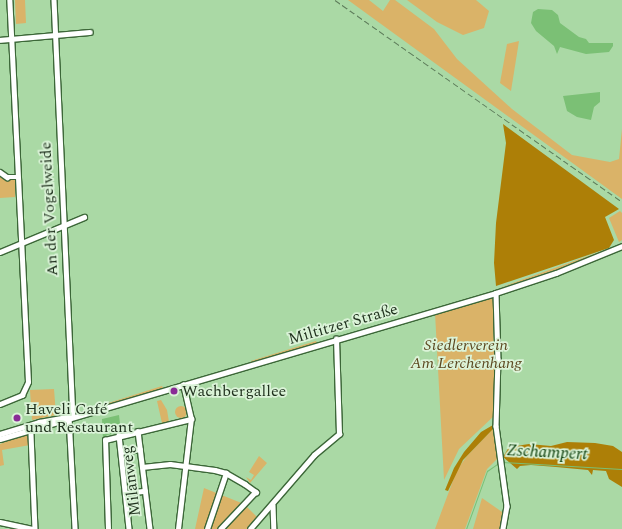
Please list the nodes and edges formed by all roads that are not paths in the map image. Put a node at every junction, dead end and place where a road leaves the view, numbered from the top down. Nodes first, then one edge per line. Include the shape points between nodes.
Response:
1 (9, 0) edge
2 (54, 0) edge
3 (90, 32) dead end
4 (54, 36) junction
5 (11, 39) junction
6 (0, 40) edge
7 (0, 172) edge
8 (18, 177) junction
9 (84, 217) dead end
10 (63, 226) junction
11 (21, 243) junction
12 (622, 246) edge
13 (0, 252) edge
14 (496, 293) junction
15 (336, 339) junction
16 (183, 385) junction
17 (0, 404) edge
18 (71, 417) junction
19 (191, 419) junction
20 (138, 431) junction
21 (0, 434) edge
22 (31, 434) dead end
23 (119, 435) junction
24 (0, 439) edge
25 (140, 449) junction
26 (120, 452) junction
27 (186, 466) junction
28 (142, 467) junction
29 (226, 473) junction
30 (145, 491) junction
31 (125, 493) junction
32 (272, 505) junction
33 (0, 522) edge
34 (32, 529) edge
35 (35, 529) edge
36 (75, 529) edge
37 (108, 529) edge
38 (129, 529) edge
39 (150, 529) edge
40 (178, 529) edge
41 (207, 529) edge
42 (221, 529) edge
43 (250, 529) edge
44 (274, 529) edge
45 (503, 529) edge

1 - 5 street
2 - 4 street, An der Vogelweide
3 - 4 street
4 - 5 street
4 - 10 street, An der Vogelweide
5 - 6 street
5 - 8 street
7 - 8 street via 7,177
8 - 11 street
9 - 10 street
10 - 11 street
10 - 18 street, An der Vogelweide
11 - 13 street
11 - 17 street via 28,385 19,397
12 - 14 street, Miltitzer Straße via 556,273
14 - 15 street, Miltitzer Straße
14 - 45 street via 496,420 508,511
15 - 16 street, Miltitzer Straße
15 - 32 street via 340,432 309,461
16 - 18 street, Miltitzer Straße
16 - 19 street
18 - 21 street, Miltitzer Straße via 39,422
18 - 24 street, Miltitzer Straße
18 - 36 street, An der Vogelweide
19 - 20 street
19 - 27 street
20 - 23 street
20 - 25 street, Milanweg
22 - 35 street
23 - 26 street
23 - 37 street via 107,437 103,443
25 - 26 street
25 - 28 street, Milanweg
26 - 31 street
27 - 28 street via 170,464
27 - 29 street
27 - 40 street
28 - 30 street, Milanweg
29 - 41 street
29 - 42 street via 256,492
30 - 31 street
30 - 39 street, Milanweg
31 - 38 street
32 - 43 street
32 - 44 street
33 - 34 street

